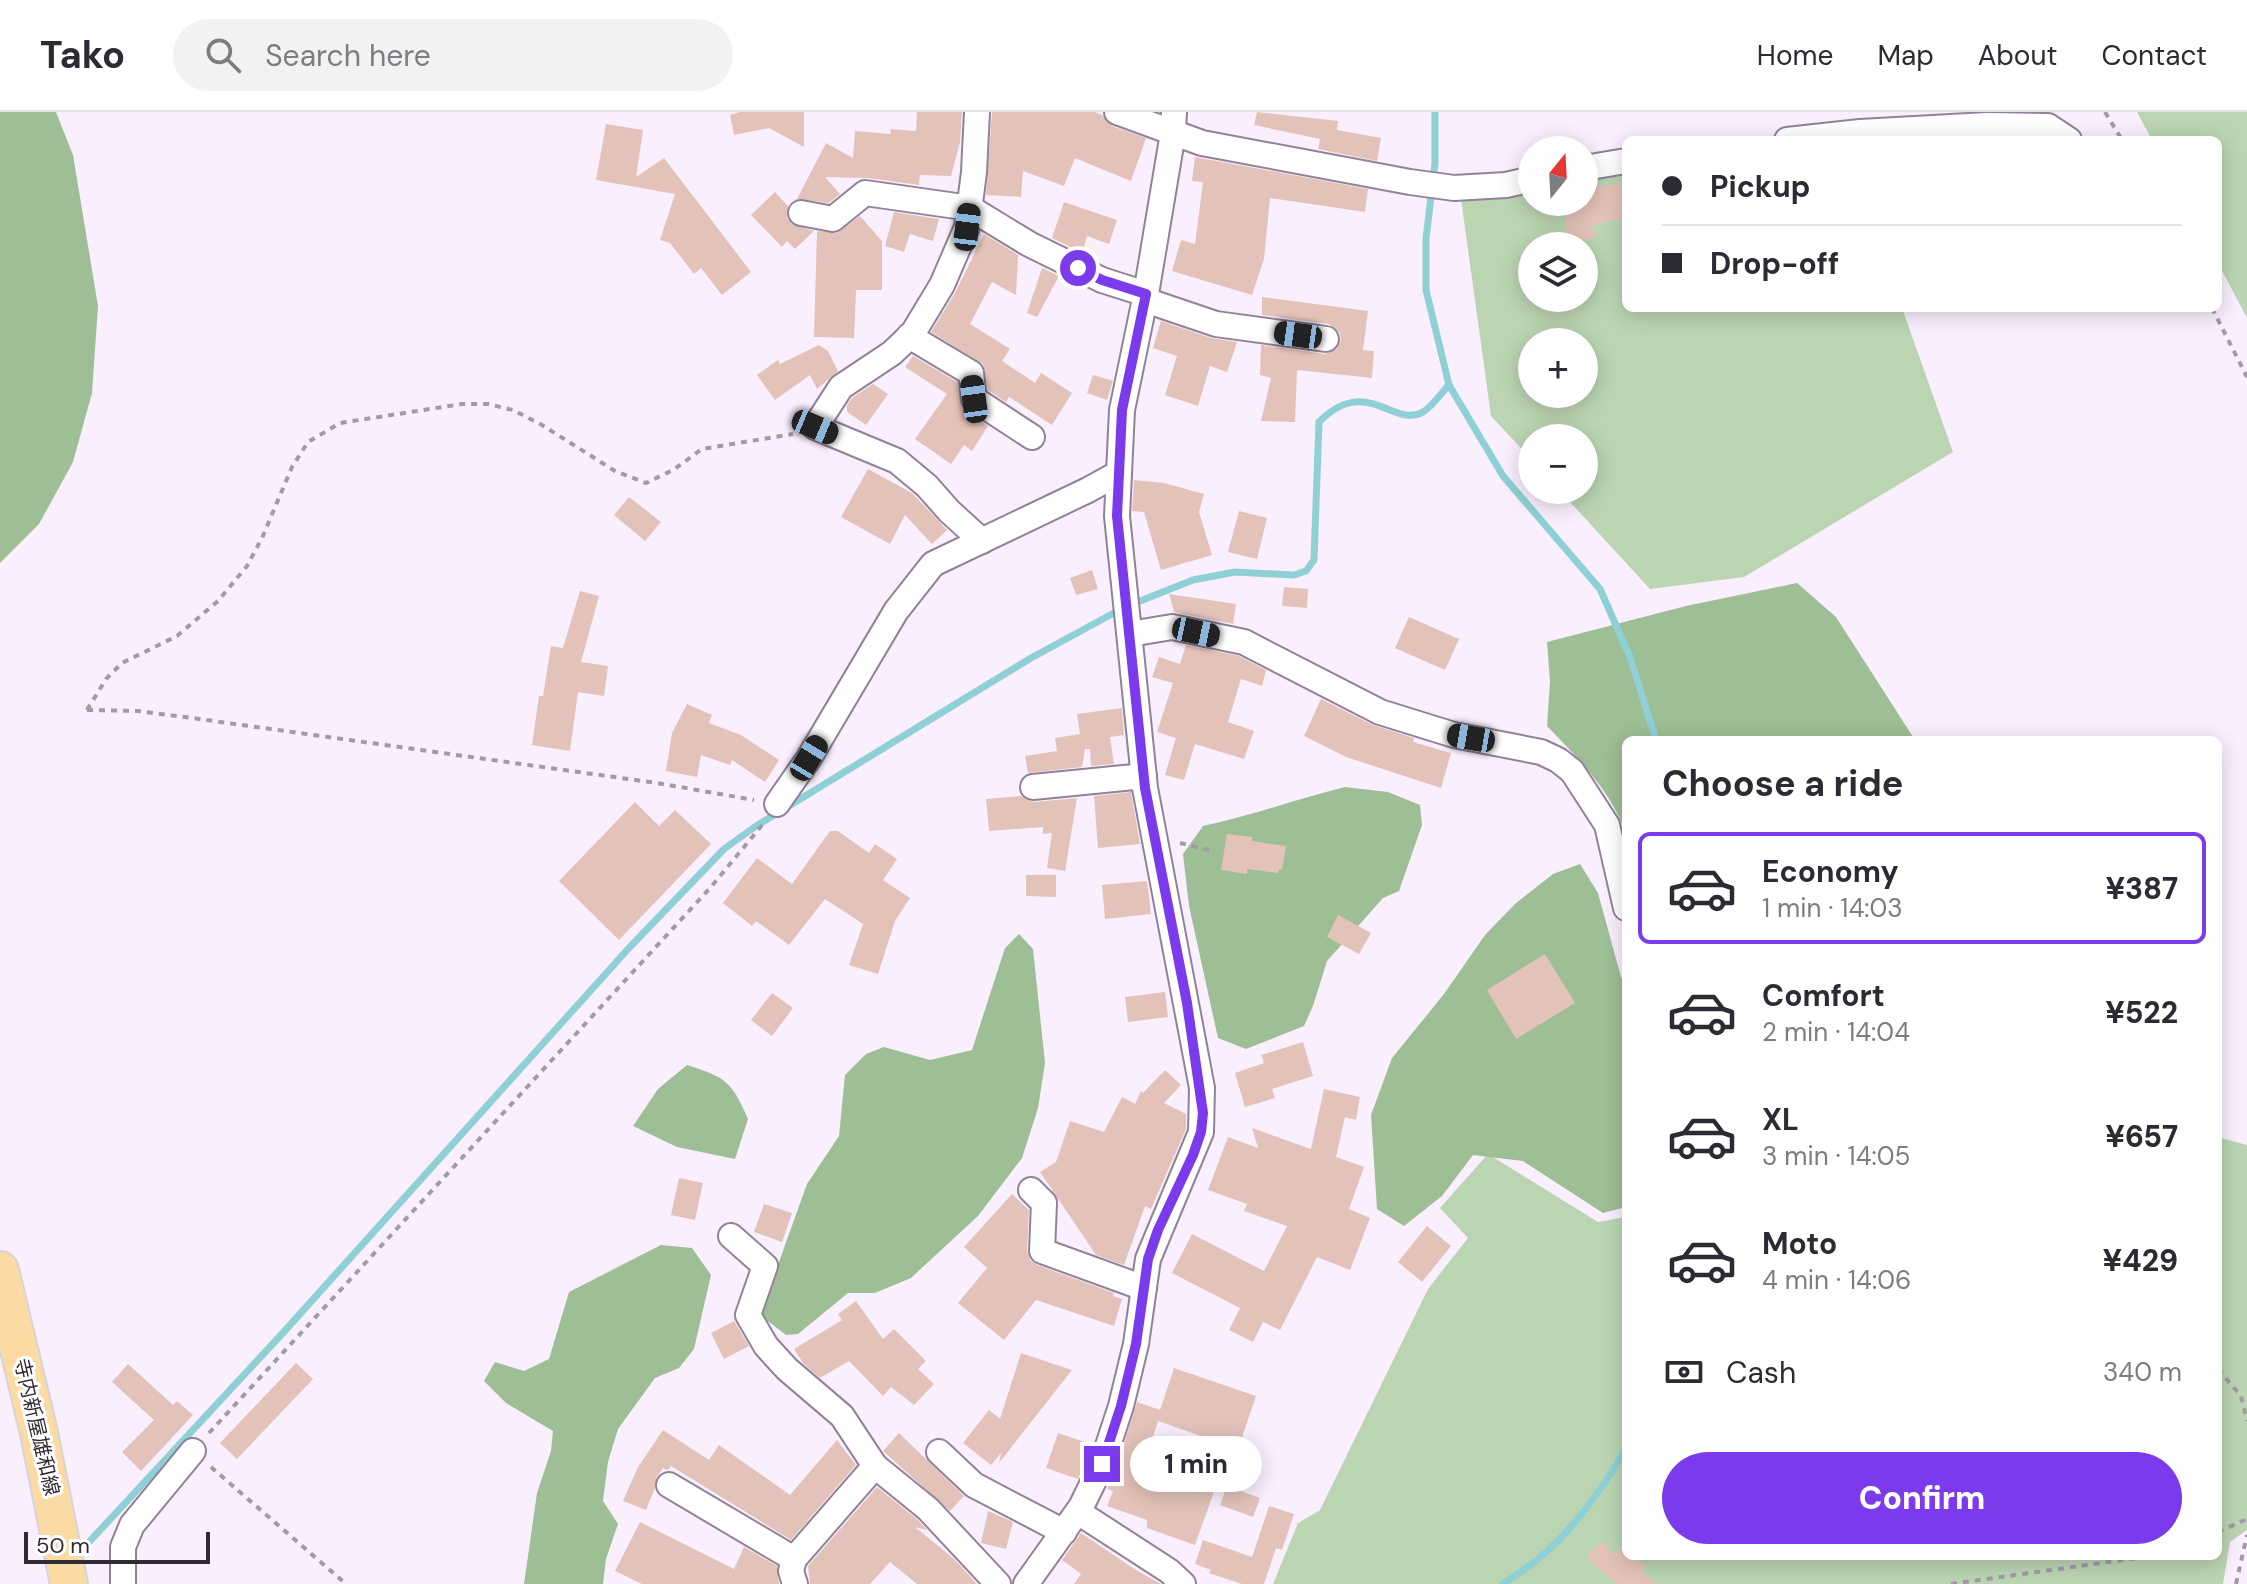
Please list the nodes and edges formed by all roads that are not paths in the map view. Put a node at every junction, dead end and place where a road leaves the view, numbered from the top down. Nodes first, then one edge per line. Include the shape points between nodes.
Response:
1 (977, 112) edge
2 (1117, 112) edge
3 (1174, 123) edge
4 (1824, 136) edge
5 (2063, 136) edge
6 (1622, 162) edge
7 (1598, 166) edge
8 (1518, 182) edge
9 (970, 208) junction
10 (801, 213) dead end
11 (1146, 297) junction
12 (909, 336) junction
13 (1326, 339) dead end
14 (1032, 437) dead end
15 (1117, 474) junction
16 (982, 541) junction
17 (1126, 614) junction
18 (1144, 776) junction
19 (1033, 787) dead end
20 (777, 804) road end
21 (1622, 891) edge
22 (1031, 1190) dead end
23 (731, 1236) dead end
24 (0, 1270) edge
25 (1144, 1288) junction
26 (193, 1451) road end
27 (939, 1452) dead end
28 (875, 1466) junction
29 (669, 1485) dead end
30 (1078, 1512) junction
31 (1064, 1532) junction
32 (794, 1559) junction
33 (69, 1584) edge
34 (123, 1584) edge
35 (795, 1584) edge
36 (998, 1584) edge
37 (1026, 1584) edge
38 (1183, 1584) edge

1 - 9 street
2 - 3 street
3 - 8 street via 1202,143 1416,183 1449,187
3 - 11 street
4 - 5 street via 1987,125 2048,126
6 - 7 street
9 - 10 street via 865,193 833,219
9 - 11 street via 1029,244
9 - 12 street via 942,285
11 - 13 street via 1216,324
11 - 15 street via 1122,410
12 - 14 street via 971,373 974,399
12 - 16 street via 841,387 815,427 897,461
15 - 16 street
15 - 17 street
16 - 20 street via 933,564 896,611
17 - 18 street
17 - 21 street via 1244,642 1380,712 1558,760 1572,771 1607,825
18 - 19 street
18 - 25 street via 1203,1113 1193,1155 1148,1259
22 - 25 street via 1044,1203 1042,1251
23 - 28 street via 765,1266 748,1315 753,1327 787,1369 842,1416
24 - 33 main road, 寺内新屋雄和線
25 - 30 street via 1121,1406 1102,1464
26 - 34 street via 132,1525 123,1547
27 - 31 street via 974,1485
28 - 32 street
28 - 36 street via 928,1509
29 - 32 street
30 - 31 street
30 - 38 street
31 - 37 street
32 - 35 street

